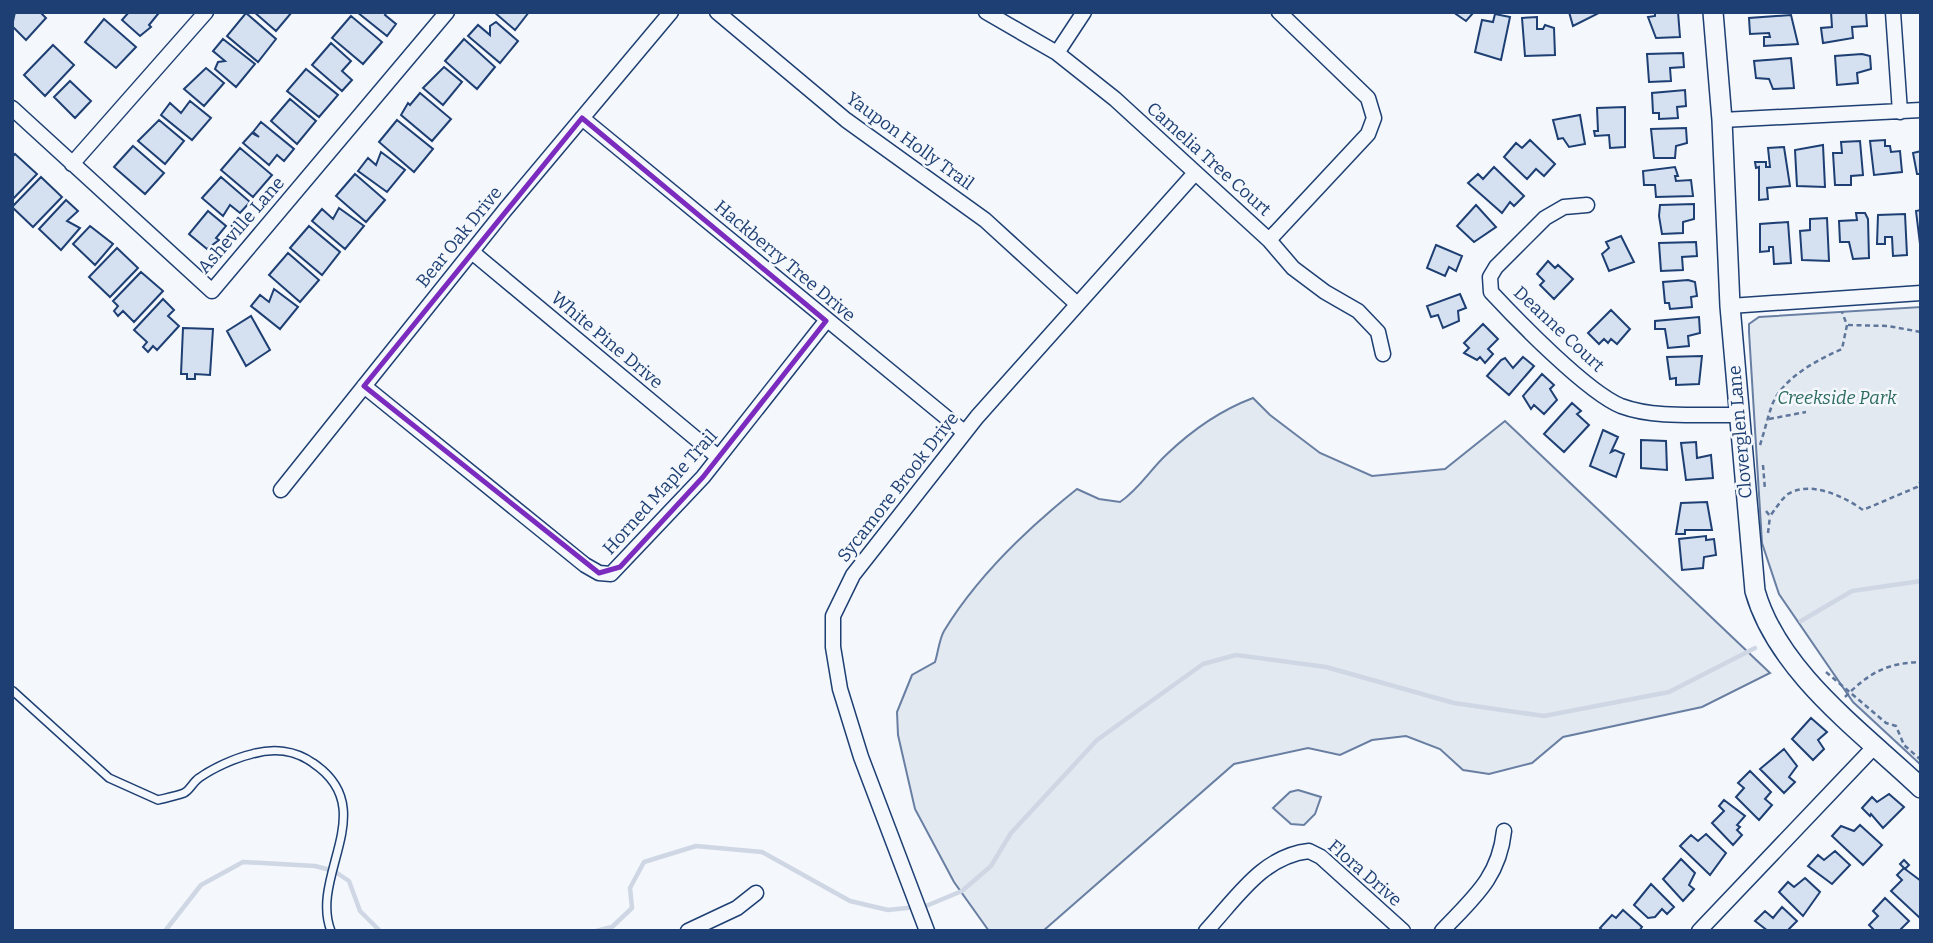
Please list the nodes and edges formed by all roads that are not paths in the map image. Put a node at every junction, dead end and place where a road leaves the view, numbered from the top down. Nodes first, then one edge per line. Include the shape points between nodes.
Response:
1 (206, 12) edge
2 (447, 12) edge
3 (671, 12) edge
4 (717, 12) edge
5 (986, 12) edge
6 (1084, 12) edge
7 (1279, 12) edge
8 (1713, 12) edge
9 (1893, 12) edge
10 (1057, 53) junction
11 (12, 108) edge
12 (1921, 110) edge
13 (1900, 112) junction
14 (582, 118) junction
15 (1722, 120) junction
16 (72, 164) junction
17 (1195, 173) junction
18 (1587, 205) dead end
19 (1269, 240) junction
20 (472, 252) junction
21 (1921, 293) edge
22 (1077, 304) junction
23 (1730, 306) junction
24 (826, 321) junction
25 (1383, 355) dead end
26 (364, 386) junction
27 (1739, 415) junction
28 (964, 432) junction
29 (718, 457) junction
30 (281, 490) dead end
31 (13, 691) edge
32 (1876, 745) junction
33 (1921, 788) edge
34 (1504, 831) dead end
35 (756, 893) dead end
36 (331, 931) edge
37 (688, 931) edge
38 (927, 931) edge
39 (1206, 931) edge
40 (1403, 931) edge
41 (1442, 931) edge
42 (1699, 931) edge

1 - 16 street
2 - 16 street, Asheville Lane via 212,291
3 - 14 street, Bear Oak Drive
4 - 22 street, Yaupon Holly Trail via 846,120 985,220
5 - 10 street, Camelia Tree Court
6 - 10 street
7 - 19 street via 1368,98 1374,118 1368,134
8 - 15 street, Cloverglen Lane
9 - 13 street
10 - 17 street, Camelia Tree Court
11 - 16 street, Asheville Lane
12 - 13 street
13 - 15 street
14 - 20 street, Bear Oak Drive
14 - 24 street, Hackberry Tree Drive
15 - 23 street, Cloverglen Lane
17 - 19 street, Camelia Tree Court
17 - 22 street, Sycamore Brook Drive
18 - 27 street, Deanne Court via 1564,207 1545,218 1496,267 1490,277 1491,292 1557,356 1621,406 1658,413
19 - 25 street, Camelia Tree Court via 1293,268 1359,312 1378,331
20 - 26 street, Bear Oak Drive
20 - 29 street, White Pine Drive
21 - 23 street
22 - 28 street, Sycamore Brook Drive
23 - 27 street, Cloverglen Lane
24 - 28 street, Hackberry Tree Drive
24 - 29 street, Horned Maple Trail
26 - 29 street, Horned Maple Trail via 599,573 611,574 620,567
26 - 30 street, Bear Oak Drive
27 - 32 street, Cloverglen Lane via 1759,604 1785,654
28 - 38 street, Sycamore Brook Drive via 853,575 833,616 840,689
31 - 36 lane via 109,778 158,800 186,792 198,778 253,753 281,750 312,761 338,788 344,806 327,904
32 - 33 street, Cloverglen Lane
32 - 42 street
34 - 41 street via 1492,876
35 - 37 street via 737,908
39 - 40 street, Flora Drive via 1267,865 1309,850

